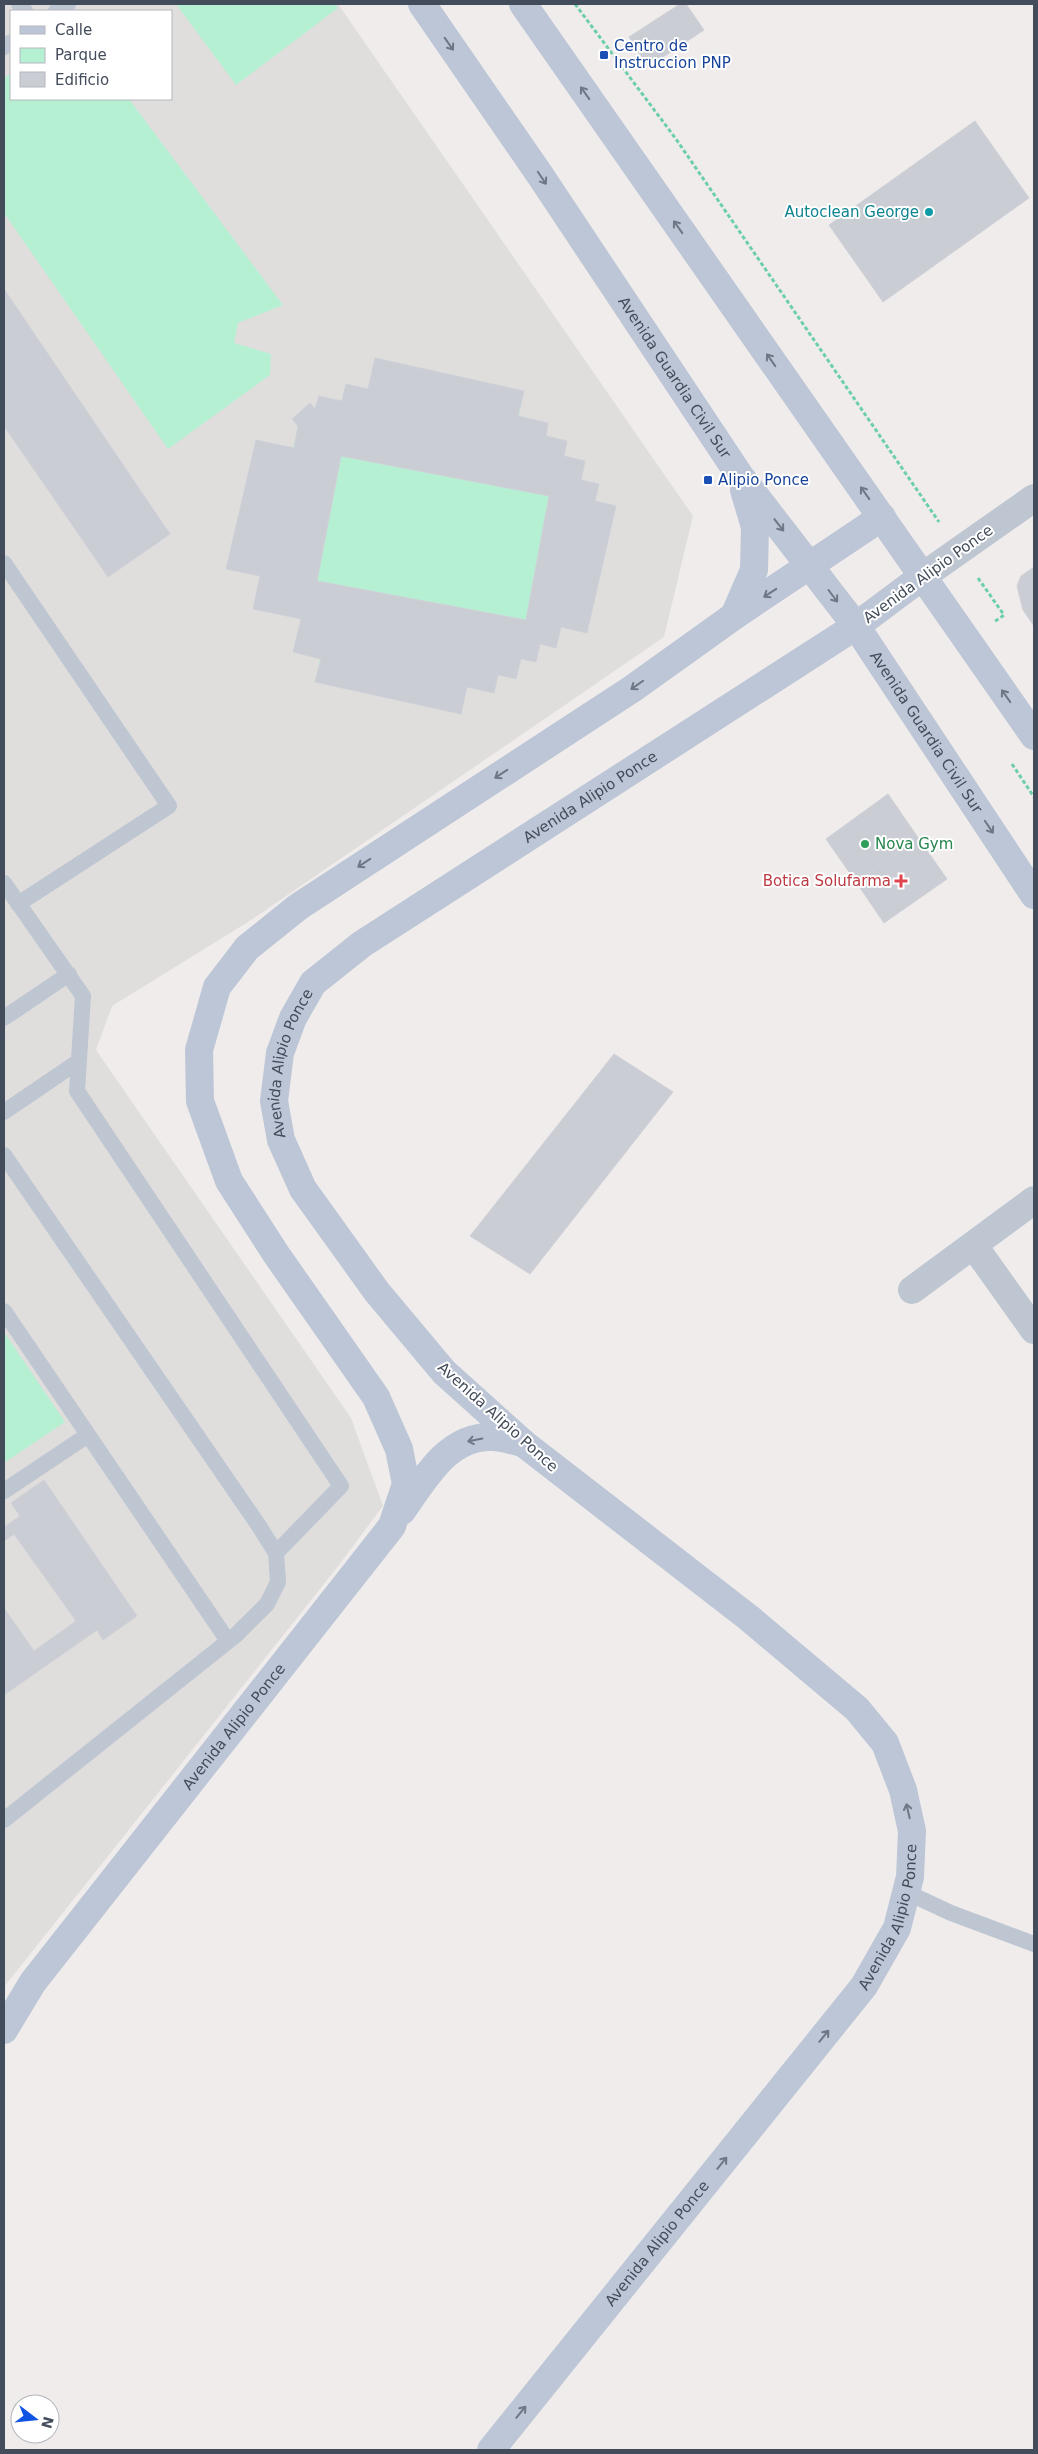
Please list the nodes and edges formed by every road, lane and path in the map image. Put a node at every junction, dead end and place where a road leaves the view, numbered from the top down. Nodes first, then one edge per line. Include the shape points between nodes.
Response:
1 (422, 4) edge
2 (523, 4) edge
3 (740, 476) junction
4 (1034, 498) edge
5 (882, 517) junction
6 (4, 563) edge
7 (811, 566) junction
8 (923, 576) junction
9 (734, 616) junction
10 (856, 626) junction
11 (1034, 736) edge
12 (4, 883) edge
13 (1034, 895) edge
14 (18, 904) junction
15 (69, 974) junction
16 (4, 1018) edge
17 (79, 1061) junction
18 (4, 1112) edge
19 (4, 1155) edge
20 (1034, 1200) edge
21 (974, 1246) junction
22 (912, 1290) dead end
23 (4, 1311) edge
24 (1034, 1330) edge
25 (88, 1435) junction
26 (523, 1443) junction
27 (4, 1491) edge
28 (392, 1526) junction
29 (276, 1553) junction
30 (228, 1642) junction
31 (4, 1820) edge
32 (906, 1892) junction
33 (1034, 1944) edge
34 (4, 2030) edge
35 (491, 2450) edge

1 -> 3 main road, Avenida Guardia Civil Sur
5 -> 2 main road
3 -> 7 main road, Avenida Guardia Civil Sur
3 - 9 main road via 755,527 754,570
4 - 8 street, Avenida Alipio Ponce
5 - 7 main road, Avenida Alipio Ponce
5 - 8 main road
6 - 14 lane via 169,806
7 -> 9 main road, Avenida Alipio Ponce
7 -> 10 main road, Avenida Guardia Civil Sur
8 - 10 main road, Avenida Alipio Ponce
11 -> 8 main road
9 -> 28 main road, Avenida Alipio Ponce via 632,689 298,907 247,948 217,987 200,1050 200,1101 229,1181 376,1397 399,1449 406,1484
10 -> 13 main road, Avenida Guardia Civil Sur
10 - 26 main road, Avenida Alipio Ponce via 362,944 313,983 293,1018 280,1053 274,1101 281,1140 303,1189 377,1292 444,1372
12 - 14 lane
14 - 15 lane
15 - 16 lane
15 - 17 lane via 83,996
17 - 18 lane
17 - 29 lane via 77,1091 341,1486
19 - 29 lane
20 - 21 street
21 - 22 street
21 - 24 street
23 - 25 lane
25 - 27 lane
25 - 30 lane
26 -> 28 main road via 491,1437 465,1442 439,1459
32 -> 26 main road, Avenida Alipio Ponce via 910,1877 912,1831 903,1790 885,1743 856,1709 749,1618
28 - 34 main road, Avenida Alipio Ponce via 33,1982
29 - 30 lane via 278,1582 267,1604
30 - 31 lane
32 - 33 lane via 950,1913
35 -> 32 main road, Avenida Alipio Ponce via 864,1986 896,1928

